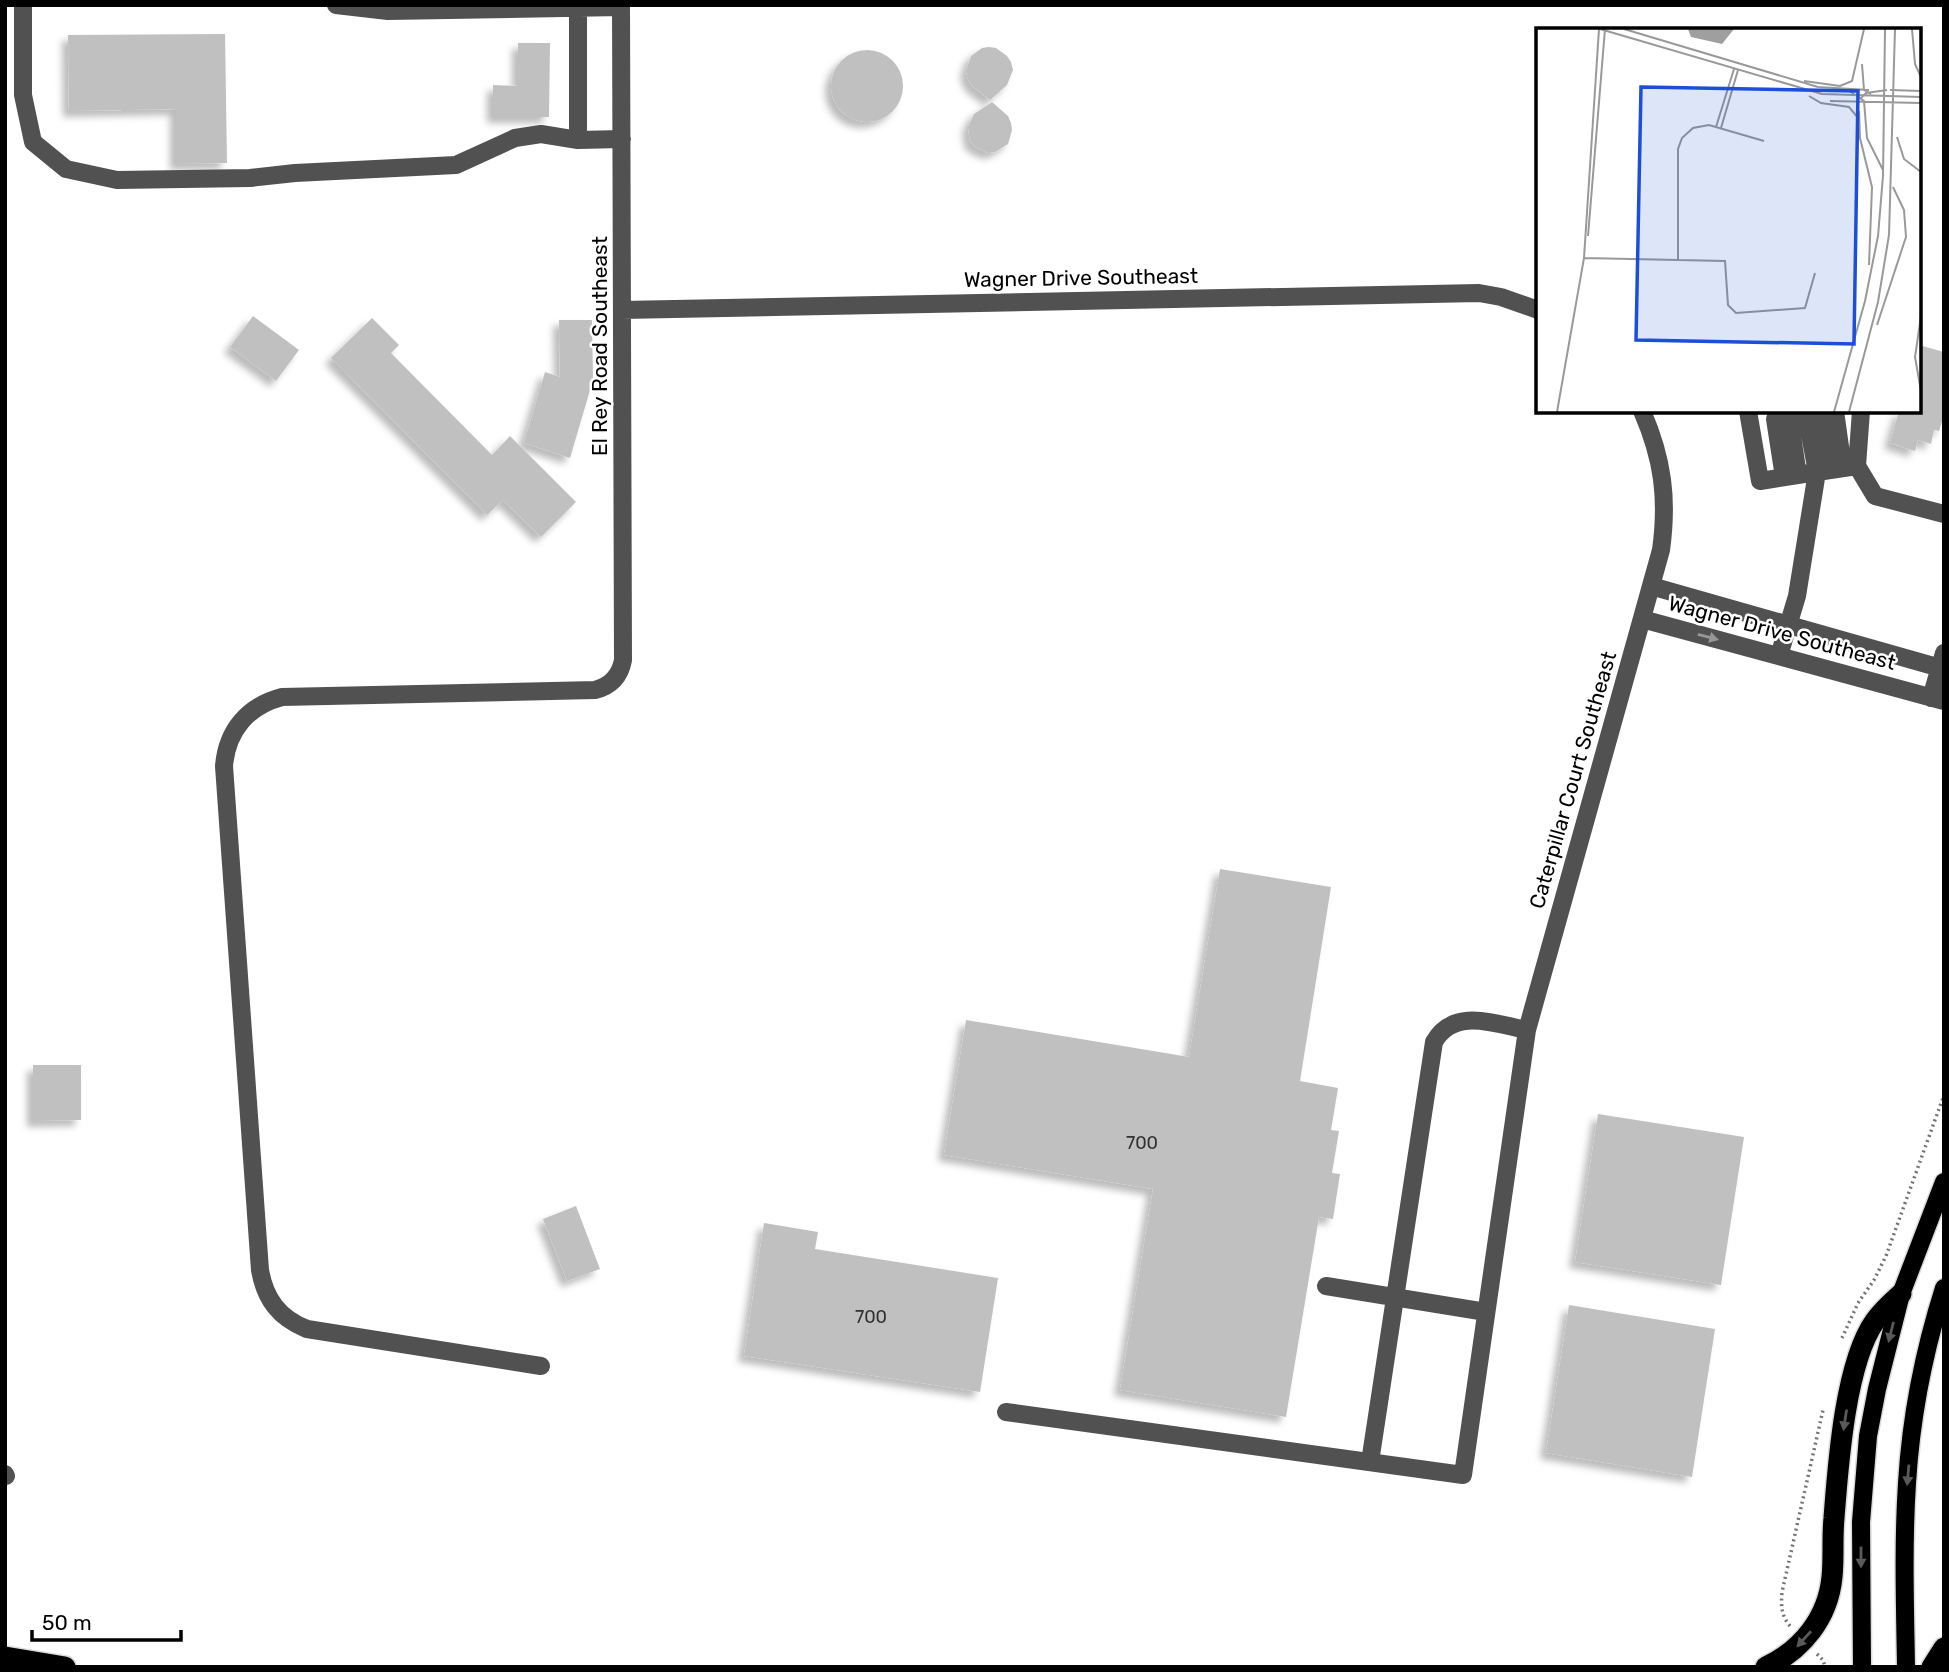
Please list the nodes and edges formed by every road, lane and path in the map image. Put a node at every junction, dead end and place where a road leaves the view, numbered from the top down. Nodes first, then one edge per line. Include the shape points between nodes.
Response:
1 (23, 5) edge
2 (336, 5) edge
3 (621, 6) edge
4 (578, 8) junction
5 (622, 139) junction
6 (578, 140) junction
7 (1536, 309) edge
8 (622, 310) junction
9 (1643, 413) edge
10 (1748, 413) edge
11 (1835, 413) edge
12 (1860, 413) edge
13 (1798, 415) edge
14 (1837, 469) junction
15 (1791, 476) junction
16 (1944, 514) edge
17 (1651, 586) junction
18 (1642, 619) junction
19 (1788, 625) junction
20 (1779, 656) junction
21 (1942, 663) edge
22 (1937, 699) edge
23 (1527, 1030) junction
24 (1944, 1182) edge
25 (1326, 1286) dead end
26 (1944, 1288) edge
27 (1901, 1294) junction
28 (1395, 1297) junction
29 (1486, 1312) junction
30 (541, 1366) dead end
31 (1006, 1412) dead end
32 (1370, 1462) junction
33 (1944, 1648) edge
34 (1813, 1651) dead end
35 (5, 1657) edge
36 (65, 1667) edge
37 (1766, 1667) edge
38 (1825, 1667) edge
39 (1862, 1667) edge
40 (1906, 1667) edge
41 (1932, 1667) edge

1 - 6 street via 23,95 33,142 66,169 117,180 250,178 456,165 515,138 541,134
2 - 4 street via 388,11
3 - 4 street
3 - 5 street, El Rey Road Southeast
4 - 6 street
5 - 6 street
5 - 8 street, El Rey Road Southeast
7 - 8 street, Wagner Drive Southeast via 1479,293
8 - 30 street, El Rey Road Southeast via 623,660 612,683 595,690 282,697 247,713 233,732 224,766 259,1256 267,1295 283,1316 307,1329
9 - 17 street, Wagner Drive Southeast via 1658,455 1665,502 1661,550
10 - 15 street via 1760,481
11 - 14 street
12 - 14 street
13 - 14 street
13 - 15 street
14 - 15 street
14 - 16 street via 1875,496
14 - 19 street
17 - 18 street, Wagner Drive Southeast
17 - 19 street, Wagner Drive Southeast
18 -> 20 street, Wagner Drive Southeast
18 - 23 street, Caterpillar Court Southeast
19 - 20 street
19 - 21 street, Wagner Drive Southeast
20 - 22 street, Wagner Drive Southeast
21 - 22 street
23 - 28 street via 1458,1021 1444,1028 1434,1042
23 - 29 street, Caterpillar Court Southeast
24 - 27 main road
25 - 28 street
26 -> 40 main road via 1926,1350 1909,1455
27 -> 37 highway via 1874,1321 1850,1386 1832,1576 1825,1606 1804,1641
27 -> 39 main road via 1868,1436 1861,1522
28 - 29 street
28 - 32 street
29 - 32 street, Caterpillar Court Southeast via 1462,1475
31 - 32 street
33 - 41 highway
34 - 38 path
35 - 36 highway

